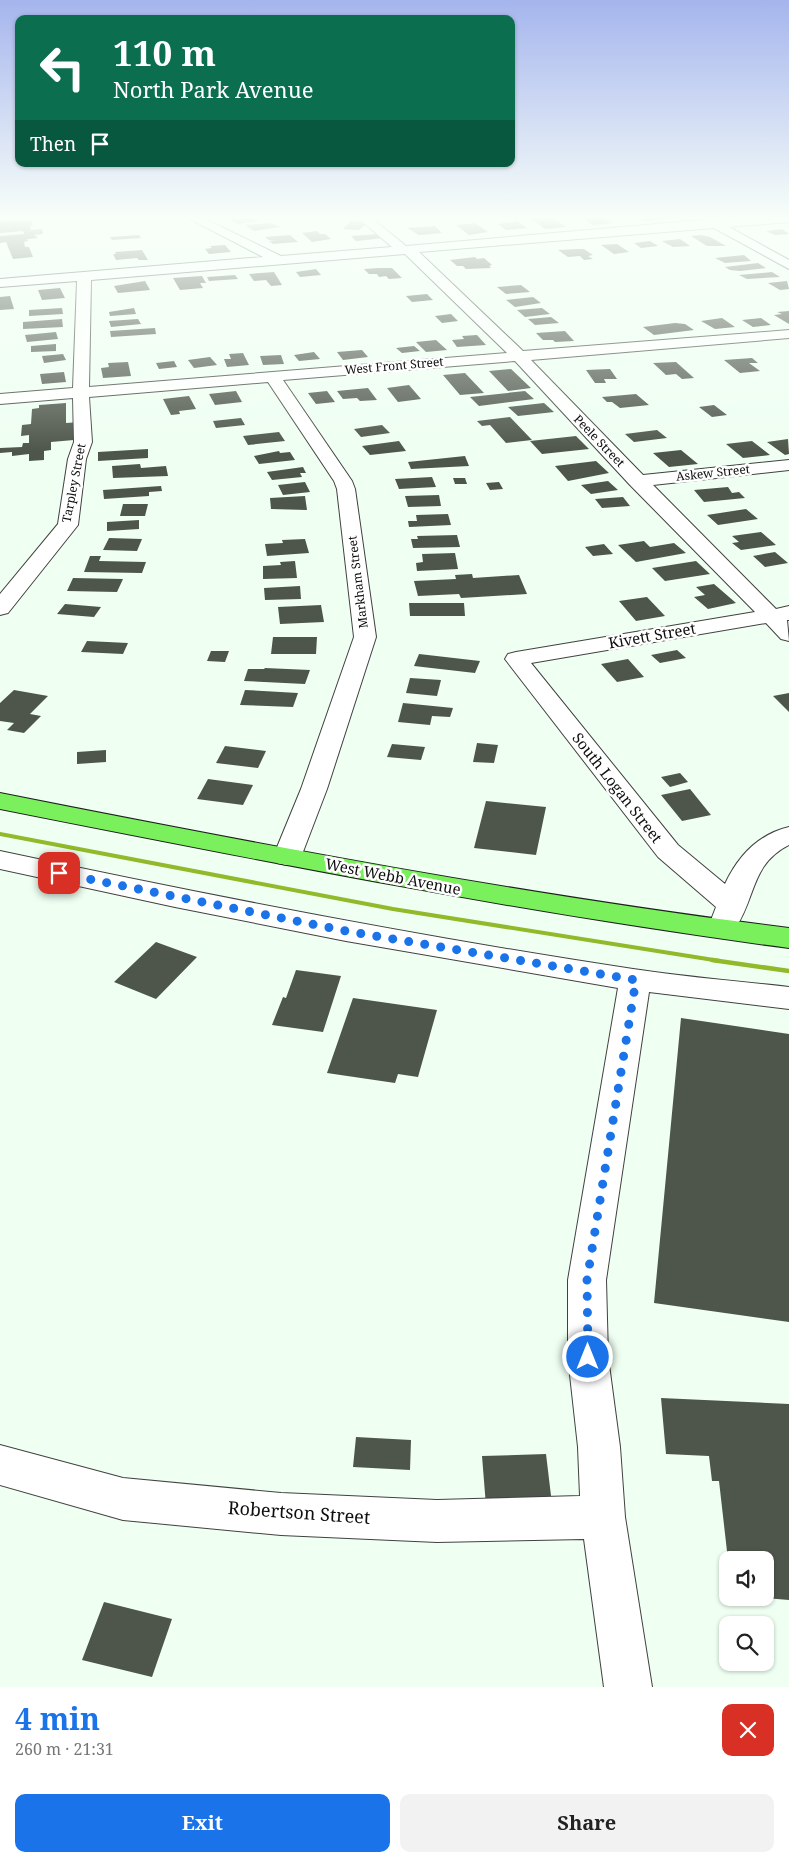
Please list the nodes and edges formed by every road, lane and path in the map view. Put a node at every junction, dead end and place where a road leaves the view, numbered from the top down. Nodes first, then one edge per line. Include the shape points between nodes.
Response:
1 (84, 295) edge
2 (454, 295) edge
3 (789, 334) edge
4 (519, 356) junction
5 (272, 376) junction
6 (81, 391) junction
7 (0, 399) edge
8 (789, 465) edge
9 (638, 480) junction
10 (0, 608) edge
11 (780, 615) edge
12 (789, 634) edge
13 (516, 659) joint
14 (0, 801) edge
15 (789, 835) edge
16 (287, 856) junction
17 (0, 860) edge
18 (731, 904) junction
19 (722, 930) junction
20 (789, 938) edge
21 (636, 980) junction
22 (789, 998) edge
23 (0, 1464) edge
24 (603, 1517) junction
25 (628, 1687) edge

1 - 6 street, Tarpley Street
2 - 4 street, Peele Street
3 - 4 street, West Front Street
4 - 5 street, West Front Street
4 - 9 street, Peele Street
5 - 6 street, West Front Street
5 - 16 street, Markham Street via 346,489 365,637 314,789
6 - 7 street, West Front Street
6 - 10 street, Tarpley Street via 83,442 77,459 68,525
8 - 9 street, Askew Street
9 - 11 street, Peele Street
11 - 12 street, Peele Street
11 - 13 street, Kivett Street
13 - 18 street, South Logan Street via 668,851
14 - 16 highway, West Webb Avenue
15 - 18 street via 758,852 736,887
16 - 19 highway, West Webb Avenue via 613,916
17 - 21 street via 346,931
18 - 19 street
19 - 20 highway, West Webb Avenue
21 - 22 street
21 - 24 street via 587,1280 588,1357 599,1447
23 - 24 street, Robertson Street via 123,1499 281,1514 437,1522
24 - 25 street

